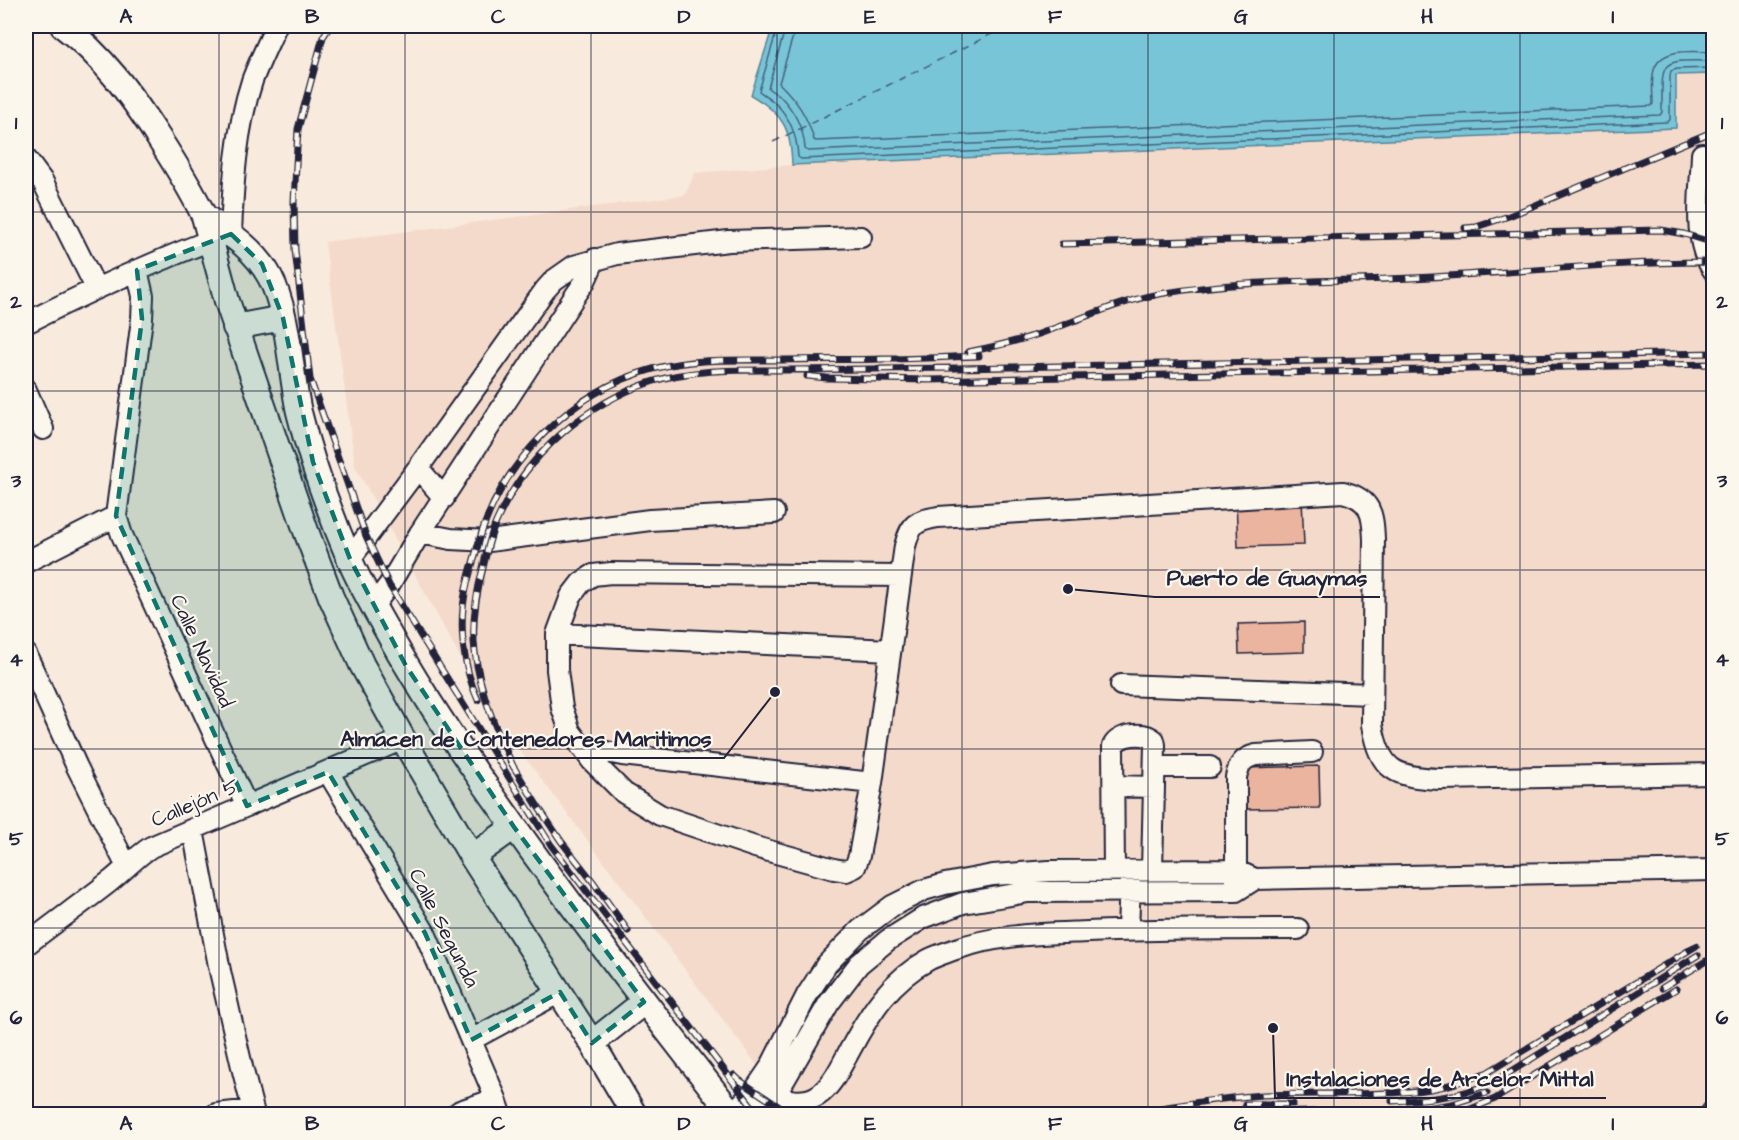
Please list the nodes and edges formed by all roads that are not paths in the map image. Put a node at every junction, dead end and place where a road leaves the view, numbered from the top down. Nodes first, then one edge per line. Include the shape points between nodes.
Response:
1 (63, 26) edge
2 (276, 26) edge
3 (1702, 154) dead end
4 (26, 159) edge
5 (220, 237) junction
6 (861, 237) dead end
7 (595, 259) junction
8 (137, 270) junction
9 (1713, 271) edge
10 (554, 280) junction
11 (96, 288) junction
12 (575, 296) junction
13 (283, 318) junction
14 (26, 323) edge
15 (235, 327) junction
16 (489, 369) junction
17 (26, 390) edge
18 (513, 393) junction
19 (44, 429) dead end
20 (418, 468) junction
21 (444, 498) junction
22 (774, 513) dead end
23 (116, 516) junction
24 (420, 533) junction
25 (350, 559) junction
26 (26, 562) edge
27 (900, 576) junction
28 (373, 606) junction
29 (557, 634) junction
30 (890, 650) junction
31 (26, 654) edge
32 (1121, 685) dead end
33 (1371, 694) junction
34 (403, 740) junction
35 (581, 747) junction
36 (1312, 752) dead end
37 (1155, 767) junction
38 (1210, 767) dead end
39 (328, 772) junction
40 (1713, 774) edge
41 (872, 783) junction
42 (1114, 786) junction
43 (1154, 787) junction
44 (247, 806) junction
45 (514, 827) junction
46 (193, 830) junction
47 (472, 856) junction
48 (126, 865) junction
49 (1152, 870) junction
50 (1235, 870) junction
51 (1713, 870) edge
52 (1122, 871) junction
53 (1255, 879) junction
54 (1236, 891) junction
55 (1130, 892) junction
56 (1298, 929) dead end
57 (1128, 930) junction
58 (26, 945) edge
59 (560, 992) junction
60 (644, 1002) junction
61 (471, 1040) junction
62 (592, 1042) junction
63 (773, 1096) junction
64 (499, 1107) edge
65 (1713, 1110) edge
66 (254, 1112) edge
67 (216, 1114) edge
68 (456, 1114) edge
69 (634, 1114) edge
70 (732, 1114) edge
71 (759, 1114) edge
72 (1711, 1114) edge

1 - 5 main road via 90,47 132,97
2 - 5 street via 252,83
3 - 9 street via 1701,239
4 - 11 street via 43,182
5 - 8 street
5 - 13 main road via 252,252 269,275
5 - 15 main road
6 - 7 street via 729,241
7 - 10 street via 573,266
7 - 12 street
8 - 11 street
8 - 23 street via 143,296 142,319
10 - 12 street
10 - 16 street
11 - 14 street
12 - 18 street
13 - 15 main road
13 - 25 main road via 299,411
15 - 34 main road via 331,597
16 - 18 street
16 - 20 street
17 - 19 street
18 - 21 street
20 - 21 street
20 - 25 street
21 - 24 street
22 - 24 street via 650,520 489,541
23 - 26 street
23 - 44 street, Calle Navidad
24 - 28 street
25 - 28 main road
27 - 29 street via 593,575 571,596
27 - 30 street
27 - 33 street via 909,530 918,521 1326,492 1350,494 1366,505 1373,520
28 - 45 main road via 443,724
29 - 30 street
29 - 35 street via 562,708
30 - 41 street
31 - 48 street
32 - 33 street
33 - 40 street via 1375,746 1398,773 1417,778
34 - 39 street, Callejón 5
34 - 47 main road
35 - 41 street
35 - 41 street via 624,793 660,815 755,847 846,871 855,867 860,856
36 - 50 street via 1256,755 1242,761 1236,777
37 - 38 street
37 - 42 street via 1155,740 1151,736 1121,738 1113,746
37 - 43 street
39 - 44 street, Callejón 5
39 - 61 street, Calle Segunda via 425,933
42 - 43 street
42 - 52 street
43 - 49 street
44 - 46 street, Callejón 5
45 - 47 main road
45 - 60 main road
46 - 48 street, Callejón 5 via 151,847
46 - 66 street via 220,971
47 - 59 main road
48 - 58 street, Callejón 5 via 111,881
49 - 50 street
49 - 52 street
50 - 53 street
50 - 54 street
51 - 53 street
52 - 55 street
52 - 70 street via 993,875 924,890 892,906 860,930 827,964 770,1068
53 - 54 street
54 - 55 street
55 - 57 street
55 - 63 street via 1013,894 963,903 923,918 859,964 829,1003
56 - 57 street
57 - 63 street via 1017,935 970,944 930,959 902,976 880,1001 829,1086 816,1097 802,1100
59 - 61 street
59 - 62 main road
60 - 62 main road
60 - 70 main road
61 - 64 street, Calle Segunda
62 - 69 main road
63 - 71 street
64 - 68 street
65 - 72 street
66 - 67 street

